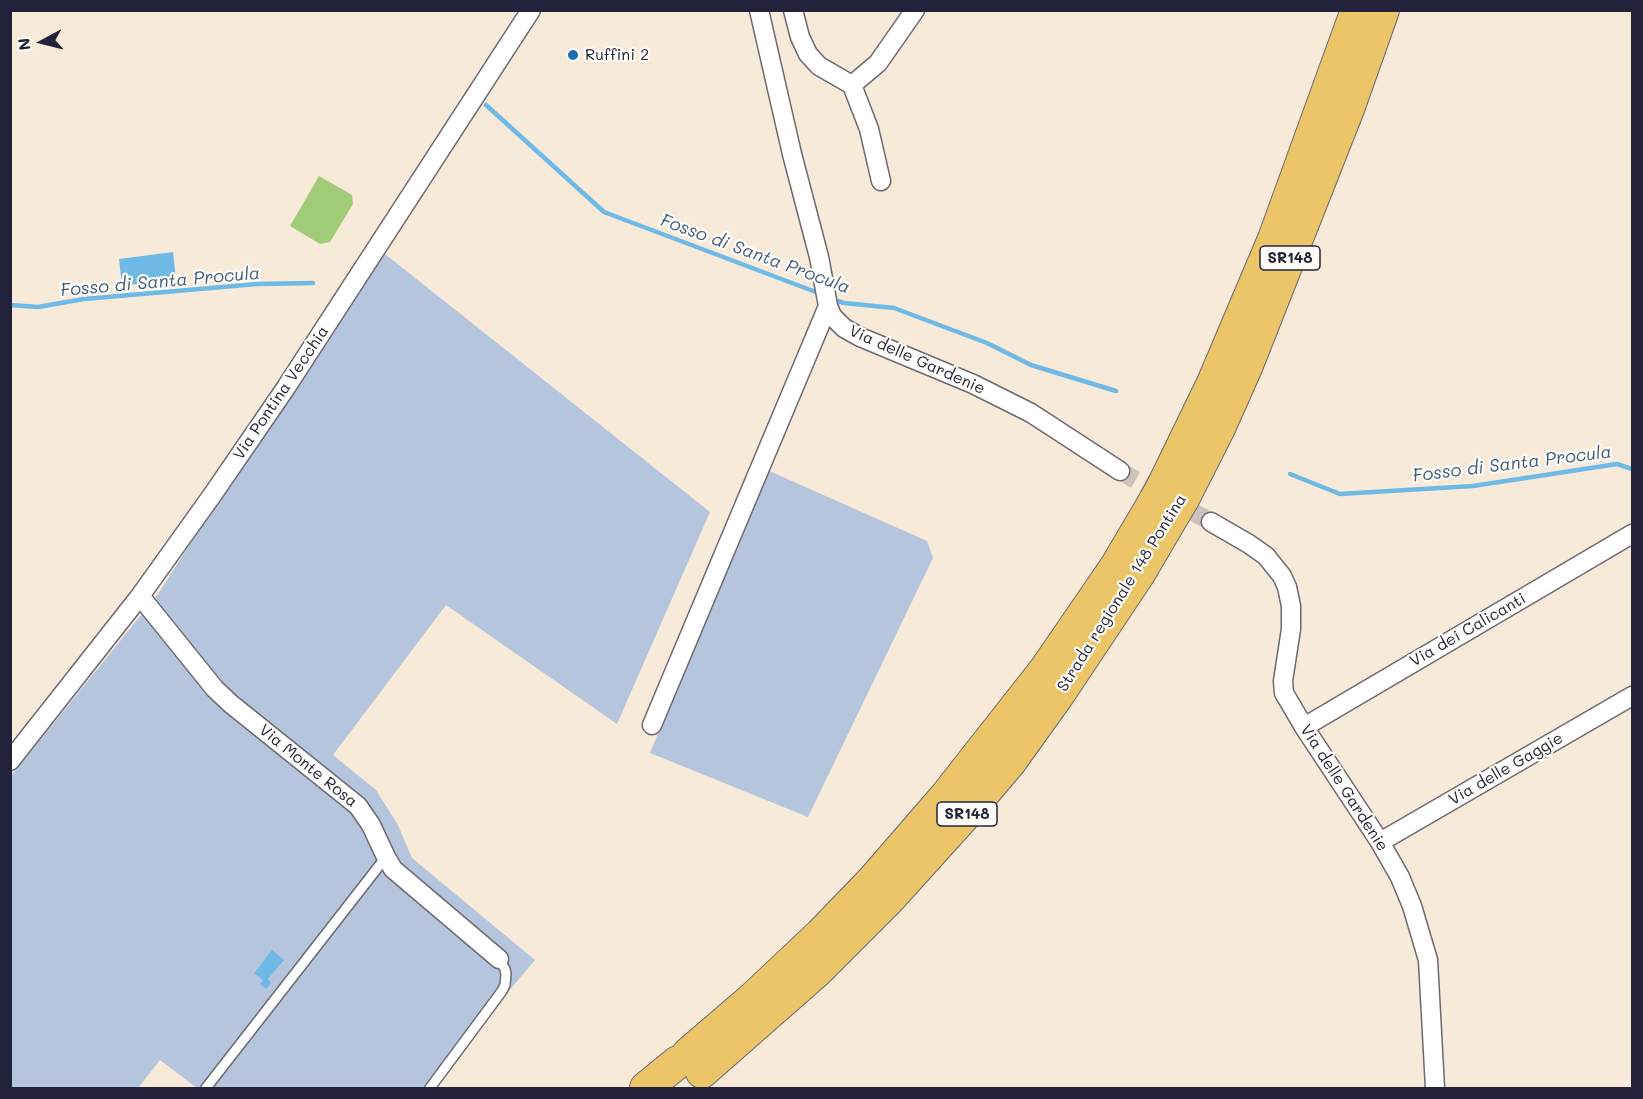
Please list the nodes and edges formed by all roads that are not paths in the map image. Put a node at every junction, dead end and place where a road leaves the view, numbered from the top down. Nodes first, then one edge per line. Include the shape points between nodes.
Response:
1 (531, 10) edge
2 (759, 10) edge
3 (793, 10) edge
4 (915, 10) edge
5 (1357, 10) edge
6 (1383, 10) edge
7 (852, 86) junction
8 (881, 181) dead end
9 (828, 306) junction
10 (1120, 471) tunnel mouth
11 (1169, 499) junction
12 (1211, 522) tunnel mouth
13 (1632, 534) edge
14 (140, 596) junction
15 (1632, 696) edge
16 (652, 725) dead end
17 (1304, 727) junction
18 (10, 761) edge
19 (1380, 842) junction
20 (386, 857) junction
21 (499, 959) joint
22 (688, 1072) edge
23 (206, 1089) edge
24 (430, 1089) edge
25 (646, 1089) edge
26 (1436, 1089) edge

1 - 14 street, Via Pontina Vecchia via 285,389
2 - 9 street, Via delle Gardenie
3 - 7 street via 808,54 819,66
4 - 7 street via 878,63
5 - 11 highway, Strada regionale 148 Pontina / SR148 via 1257,281
6 - 11 highway, Strada regionale 148 Pontina / SR148 via 1247,365 1215,438
7 - 8 street via 869,129
9 - 10 street, Via delle Gardenie via 844,328 1031,413
9 - 16 street
11 - 22 highway, Strada regionale 148 Pontina / SR148 via 1117,565 1046,670 946,796 874,878 752,1000
12 - 17 street, Via delle Gardenie via 1266,556 1287,587 1291,636 1283,687
13 - 17 street, Via dei Calicanti
14 - 18 street, Via Pontina Vecchia
14 - 20 street, Via Monte Rosa via 225,699 358,806
15 - 19 street, Via delle Gaggie
17 - 19 street, Via delle Gardenie
19 - 26 street, Via delle Gardenie via 1407,893 1426,951
20 - 21 street, Via Monte Rosa via 399,875
20 - 23 lane
21 - 24 lane via 506,974 502,991
22 - 25 highway, Strada regionale 148 Pontina / SR148

